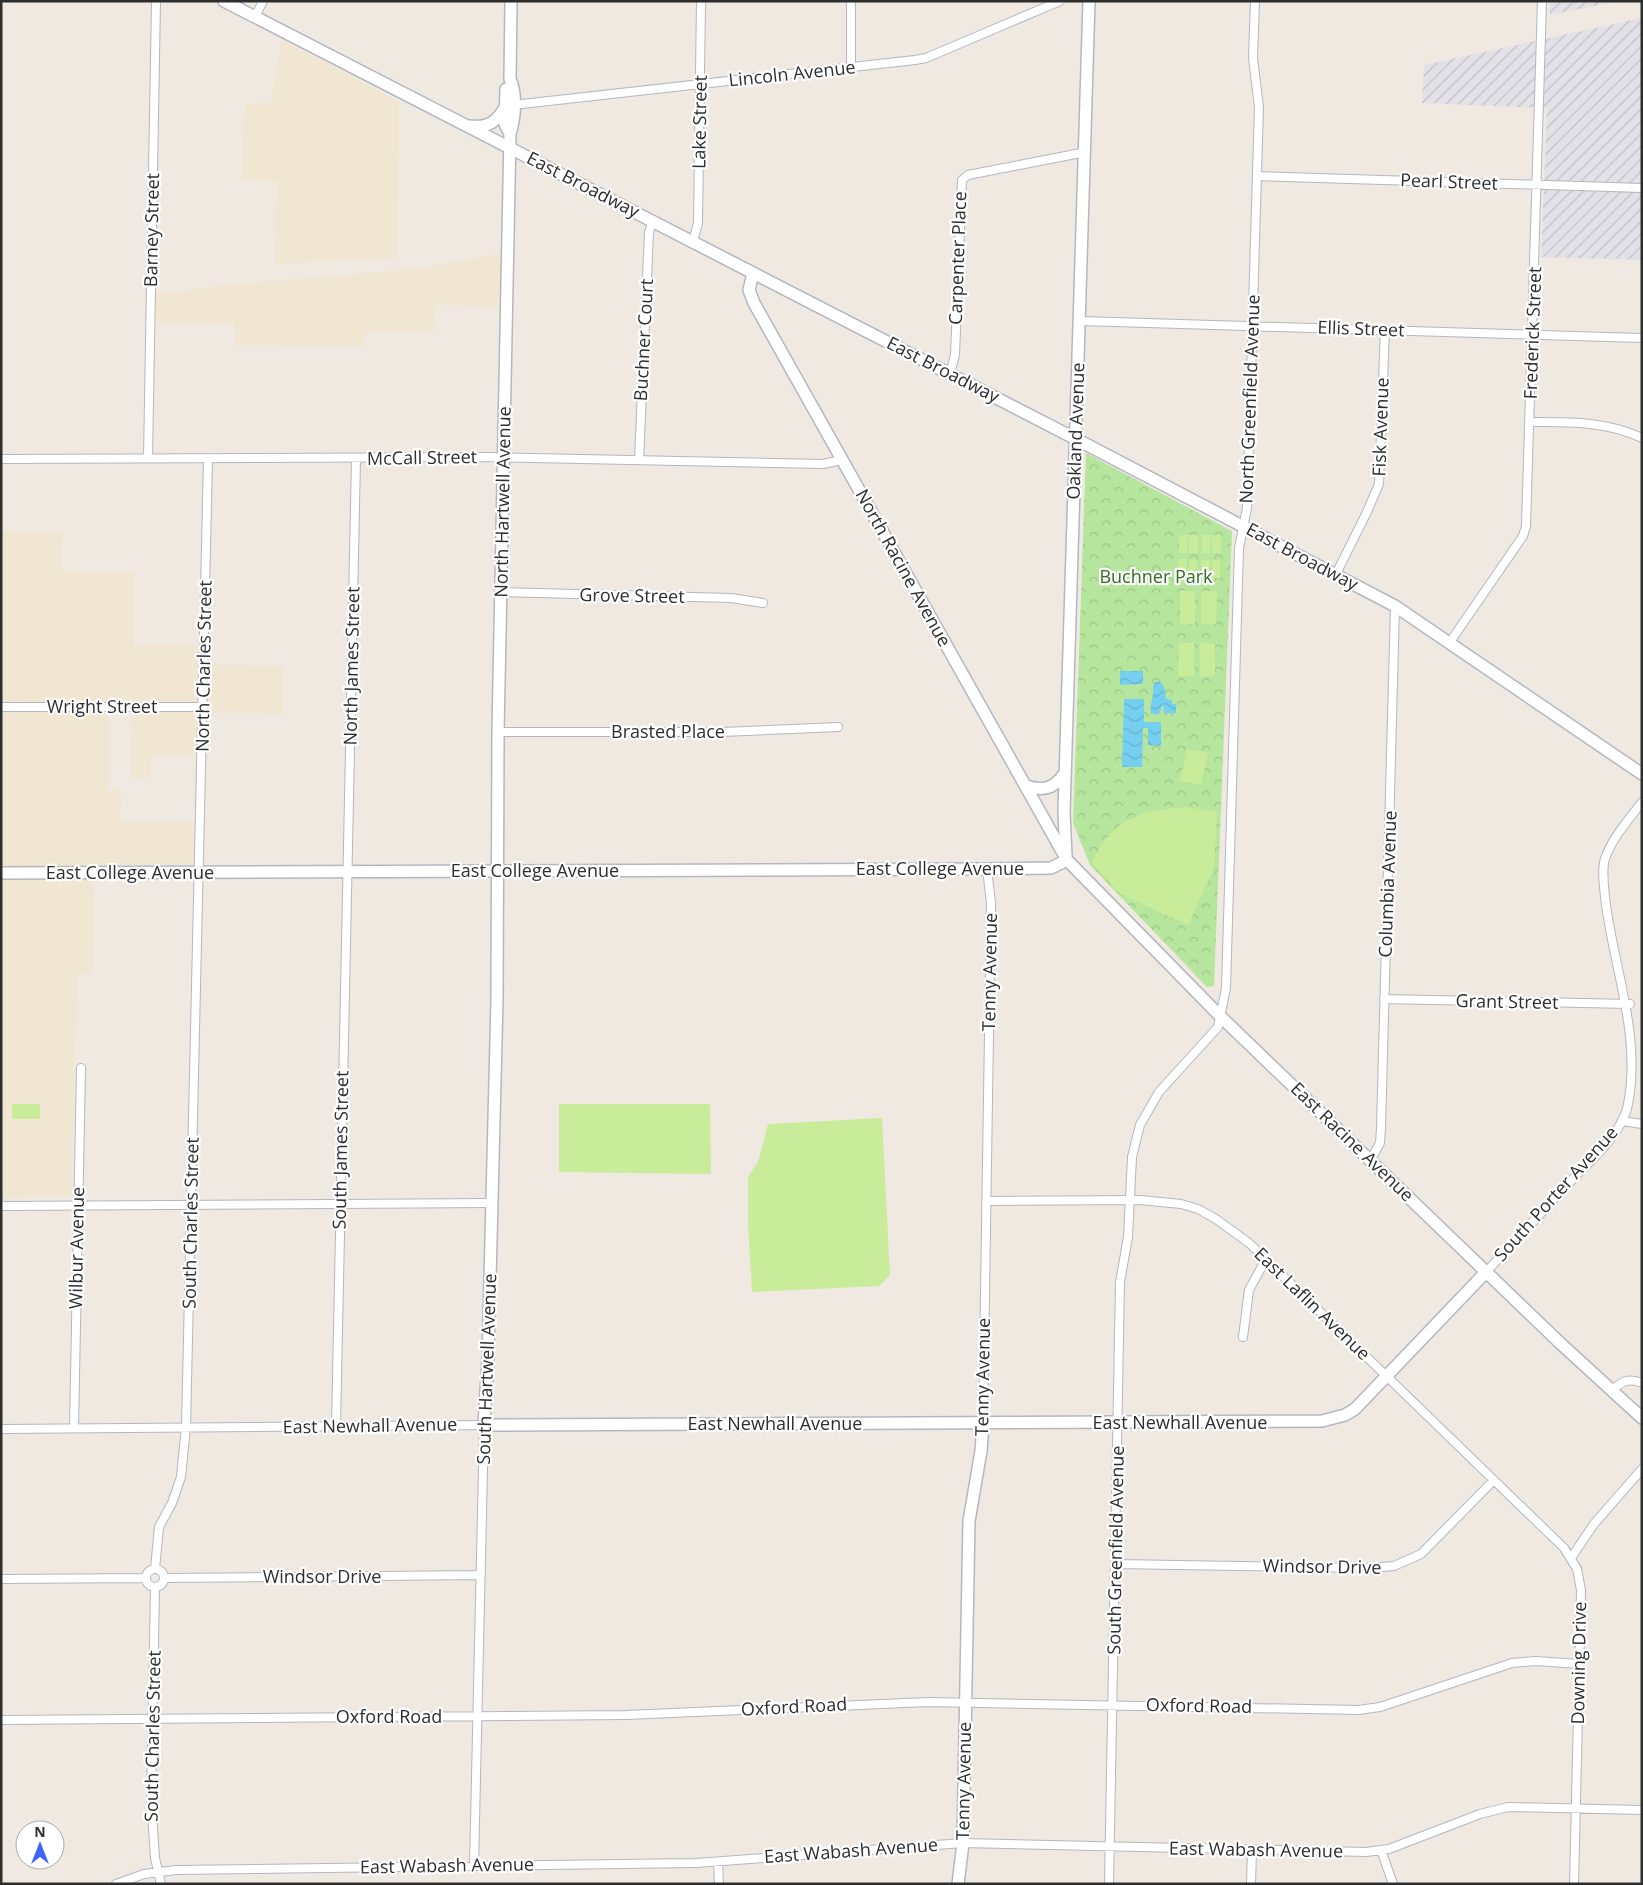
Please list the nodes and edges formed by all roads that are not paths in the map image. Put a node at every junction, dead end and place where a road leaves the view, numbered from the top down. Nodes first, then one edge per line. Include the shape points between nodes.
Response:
1 (156, 1) edge
2 (224, 1) edge
3 (263, 1) edge
4 (511, 1) edge
5 (701, 1) edge
6 (852, 1) edge
7 (1060, 1) edge
8 (1089, 1) edge
9 (1255, 1) edge
10 (1542, 1) edge
11 (255, 17) junction
12 (851, 68) junction
13 (700, 84) junction
14 (510, 105) junction
15 (466, 126) junction
16 (510, 148) junction
17 (1086, 152) junction
18 (1257, 176) junction
19 (1538, 184) junction
20 (1642, 188) edge
21 (653, 221) junction
22 (693, 242) junction
23 (753, 273) junction
24 (1080, 321) junction
25 (1253, 326) junction
26 (1385, 330) junction
27 (1533, 334) junction
28 (1642, 338) edge
29 (950, 374) junction
30 (1530, 422) junction
31 (1642, 438) edge
32 (1076, 439) junction
33 (504, 457) junction
34 (148, 458) junction
35 (1, 459) edge
36 (208, 459) junction
37 (356, 459) junction
38 (639, 460) junction
39 (842, 460) junction
40 (1243, 526) junction
41 (1336, 574) junction
42 (501, 592) junction
43 (763, 603) dead end
44 (1395, 606) junction
45 (1450, 642) junction
46 (1, 707) edge
47 (203, 707) junction
48 (838, 727) dead end
49 (498, 732) junction
50 (1640, 769) edge
51 (1065, 773) junction
52 (1026, 786) junction
53 (1642, 802) edge
54 (1230, 856) joint
55 (1067, 860) junction
56 (987, 870) junction
57 (497, 871) junction
58 (200, 872) junction
59 (1, 873) edge
60 (348, 873) junction
61 (1384, 999) junction
62 (1630, 1004) junction
63 (1220, 1016) junction
64 (81, 1068) dead end
65 (1622, 1121) junction
66 (1642, 1124) edge
67 (1371, 1159) junction
68 (1130, 1200) junction
69 (986, 1201) junction
70 (492, 1203) junction
71 (192, 1204) junction
72 (340, 1204) junction
73 (78, 1205) junction
74 (1, 1206) edge
75 (1266, 1259) junction
76 (1486, 1271) junction
77 (1243, 1337) dead end
78 (1388, 1376) junction
79 (1642, 1383) edge
80 (1611, 1391) junction
81 (1642, 1418) edge
82 (1118, 1423) junction
83 (983, 1424) junction
84 (484, 1425) junction
85 (186, 1427) junction
86 (336, 1427) junction
87 (74, 1428) junction
88 (1, 1429) edge
89 (1642, 1469) edge
90 (1494, 1480) junction
91 (1571, 1558) junction
92 (1115, 1564) junction
93 (155, 1569) junction
94 (481, 1575) junction
95 (145, 1578) junction
96 (164, 1578) junction
97 (1, 1579) edge
98 (155, 1587) junction
99 (1579, 1664) junction
100 (965, 1702) junction
101 (1112, 1704) junction
102 (478, 1717) junction
103 (153, 1718) junction
104 (1, 1720) edge
105 (1576, 1809) junction
106 (1642, 1810) edge
107 (963, 1843) junction
108 (1110, 1847) junction
109 (1252, 1850) junction
110 (1381, 1850) junction
111 (718, 1862) junction
112 (474, 1866) junction
113 (158, 1872) junction
114 (116, 1884) edge
115 (161, 1884) edge
116 (719, 1884) edge
117 (958, 1884) edge
118 (1109, 1884) edge
119 (1251, 1884) edge
120 (1393, 1884) edge
121 (1574, 1884) edge

1 - 34 street, Barney Street
2 - 11 street, East Broadway
3 - 11 street
4 - 14 street, North Hartwell Avenue via 510,79 506,86
5 - 13 street, Lake Street
6 - 12 street
7 - 12 street, Lincoln Avenue via 926,58
8 - 17 street, Oakland Avenue
9 - 18 street, North Greenfield Avenue via 1253,58 1259,107
10 - 19 street, Frederick Street
11 - 15 street, East Broadway
12 - 13 street, Lincoln Avenue
13 - 14 street, Lincoln Avenue
13 - 22 street, Lake Street via 698,224
14 - 15 street via 489,125
14 - 16 street, North Hartwell Avenue via 505,124 510,134
15 - 16 street, East Broadway
16 - 21 street, East Broadway
16 - 33 street, North Hartwell Avenue
17 - 24 street, Oakland Avenue
17 - 29 street, Carpenter Place via 968,175 962,180 955,355
18 - 19 street, Pearl Street
18 - 25 street, North Greenfield Avenue
19 - 20 street, Pearl Street
19 - 27 street, Frederick Street
21 - 22 street, East Broadway
21 - 38 street, Buchner Court via 648,232
22 - 23 street, East Broadway
23 - 29 street, East Broadway
23 - 39 street, North Racine Avenue via 749,290 754,303
24 - 25 street, Ellis Street
24 - 32 street, Oakland Avenue
25 - 26 street, Ellis Street
25 - 40 street, North Greenfield Avenue via 1247,508
26 - 27 street, Ellis Street
26 - 41 street, Fisk Avenue via 1379,484
27 - 28 street, Ellis Street
27 - 30 street, Frederick Street
29 - 32 street, East Broadway
30 - 31 street via 1590,424
30 - 45 street, Frederick Street via 1525,531
32 - 40 street, East Broadway
32 - 51 street, Oakland Avenue
33 - 37 street, McCall Street
33 - 38 street, McCall Street
33 - 42 street, North Hartwell Avenue
34 - 35 street, McCall Street
34 - 36 street, McCall Street
36 - 37 street, McCall Street
36 - 47 street, North Charles Street
37 - 60 street, North James Street
38 - 39 street, McCall Street via 823,464
39 - 52 street, North Racine Avenue
40 - 41 street, East Broadway
40 - 54 street, North Greenfield Avenue via 1239,548
41 - 44 street, East Broadway
42 - 43 street, Grove Street via 731,598
42 - 49 street, North Hartwell Avenue
44 - 45 street, East Broadway
44 - 61 street, Columbia Avenue
45 - 50 street, East Broadway
46 - 47 street, Wright Street
47 - 58 street, North Charles Street
48 - 49 street, Brasted Place via 722,732
49 - 57 street, North Hartwell Avenue
51 - 52 street via 1052,787
51 - 55 street, Oakland Avenue
52 - 55 street, North Racine Avenue
53 - 62 street, South Porter Avenue via 1610,848 1604,863 1607,913
54 - 63 street, South Greenfield Avenue via 1226,988
55 - 56 street, East College Avenue via 1050,868
55 - 63 street, East Racine Avenue
56 - 57 street, East College Avenue
56 - 69 street, Tenny Avenue via 991,902
57 - 60 street, East College Avenue
57 - 70 street, South Hartwell Avenue
58 - 59 street, East College Avenue
58 - 60 street, East College Avenue
58 - 71 street, South Charles Street
60 - 72 street, South James Street
61 - 62 street, Grant Street
61 - 67 street, Columbia Avenue via 1380,1143
62 - 65 street, South Porter Avenue via 1635,1069 1628,1108
63 - 67 street, East Racine Avenue
63 - 68 street, South Greenfield Avenue via 1218,1027 1159,1092 1146,1114 1132,1157
64 - 73 street, Wilbur Avenue
65 - 66 street
65 - 76 street, South Porter Avenue via 1602,1148
67 - 76 street, East Racine Avenue
68 - 69 street, East Laflin Avenue
68 - 75 street, East Laflin Avenue via 1160,1201 1198,1209 1231,1228
68 - 82 street, South Greenfield Avenue via 1120,1282
69 - 83 street, Tenny Avenue
70 - 72 street
70 - 84 street, South Hartwell Avenue
71 - 72 street
71 - 73 street
71 - 85 street, South Charles Street
72 - 86 street, South James Street
73 - 74 street
73 - 87 street, Wilbur Avenue
75 - 77 street via 1249,1290
75 - 78 street, East Laflin Avenue
76 - 78 street, East Newhall Avenue
76 - 80 street, East Racine Avenue
78 - 82 street, East Newhall Avenue via 1355,1409 1322,1421
78 - 90 street, East Laflin Avenue
79 - 80 street via 1624,1381
80 - 81 street, East Racine Avenue
82 - 83 street, East Newhall Avenue
82 - 92 street, South Greenfield Avenue
83 - 84 street, East Newhall Avenue
83 - 100 street, Tenny Avenue via 969,1521
84 - 86 street, East Newhall Avenue
84 - 94 street, South Hartwell Avenue
85 - 86 street, East Newhall Avenue
85 - 87 street, East Newhall Avenue
85 - 93 street, South Charles Street via 181,1477 159,1527
87 - 88 street, East Newhall Avenue
89 - 91 street via 1594,1524
90 - 91 street, East Laflin Avenue via 1554,1537
90 - 92 street, Windsor Drive via 1421,1554 1394,1566
91 - 99 street, Downing Drive via 1580,1577
92 - 101 street, South Greenfield Avenue
93 - 95 street via 149,1570
93 - 96 street
94 - 96 street, Windsor Drive
94 - 102 street, South Hartwell Avenue
95 - 97 street
95 - 98 street via 150,1586
96 - 98 street
98 - 103 street, South Charles Street
99 - 101 street, Oxford Road via 1512,1663 1380,1707 1364,1709
99 - 105 street, Downing Drive
100 - 101 street, Oxford Road
100 - 102 street, Oxford Road
100 - 107 street, Tenny Avenue
101 - 108 street, South Greenfield Avenue
102 - 103 street, Oxford Road
102 - 112 street, South Hartwell Avenue
103 - 104 street, Oxford Road
103 - 113 street, South Charles Street via 152,1828
105 - 106 street, East Wabash Avenue
105 - 110 street, East Wabash Avenue via 1497,1809
105 - 121 street, Downing Drive
107 - 108 street, East Wabash Avenue
107 - 111 street, East Wabash Avenue
107 - 117 street, Tenny Avenue
108 - 109 street, East Wabash Avenue
108 - 118 street, South Greenfield Avenue
109 - 110 street, East Wabash Avenue
109 - 119 street
110 - 120 street
111 - 112 street, East Wabash Avenue
111 - 116 street
112 - 113 street, East Wabash Avenue
113 - 114 street, East Wabash Avenue
113 - 115 street, South Charles Street

